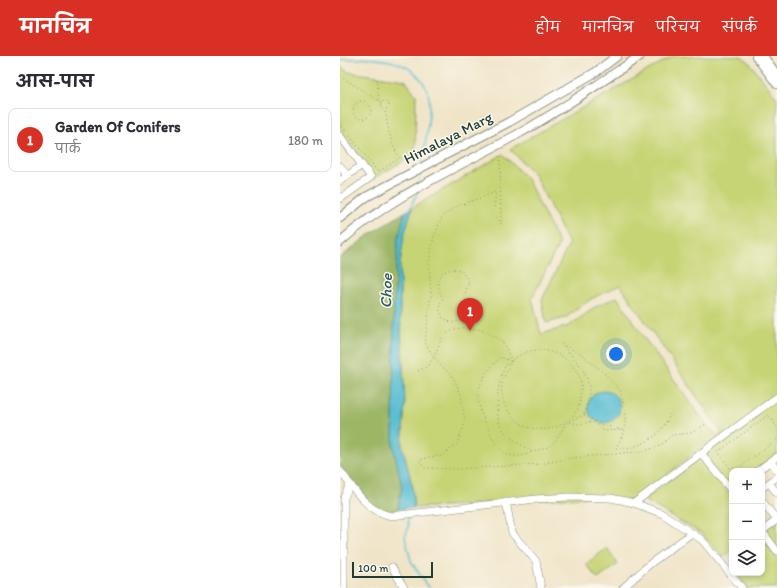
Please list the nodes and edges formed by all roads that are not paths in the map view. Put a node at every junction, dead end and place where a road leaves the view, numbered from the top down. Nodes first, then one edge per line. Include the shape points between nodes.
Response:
1 (616, 56) edge
2 (640, 56) edge
3 (756, 56) edge
4 (763, 56) edge
5 (777, 75) edge
6 (777, 84) edge
7 (340, 136) edge
8 (362, 165) junction
9 (340, 166) edge
10 (347, 175) junction
11 (340, 181) edge
12 (340, 199) edge
13 (340, 218) edge
14 (340, 242) edge
15 (777, 397) edge
16 (701, 453) junction
17 (777, 457) edge
18 (770, 461) junction
19 (761, 468) edge
20 (777, 470) edge
21 (340, 471) edge
22 (777, 477) edge
23 (769, 483) junction
24 (350, 484) junction
25 (729, 486) edge
26 (765, 486) edge
27 (777, 493) edge
28 (506, 502) junction
29 (634, 503) junction
30 (764, 504) edge
31 (777, 520) edge
32 (692, 533) junction
33 (777, 551) edge
34 (392, 567) dead end
35 (344, 588) edge
36 (404, 588) edge
37 (541, 588) edge
38 (623, 588) edge
39 (742, 588) edge

1 - 13 main road, Himalaya Marg via 572,87 510,122 366,197
2 - 14 main road, Himalaya Marg via 519,134 396,200
3 - 6 main road
4 - 5 main road
7 - 8 street
8 - 10 street
8 - 12 street via 371,177
9 - 10 street
10 - 11 street
15 - 16 street
16 - 25 street
16 - 29 street
17 - 18 street
18 - 19 street
18 - 20 street
21 - 24 street
22 - 23 street
23 - 26 street
23 - 27 street
24 - 28 street via 372,509 391,516
24 - 35 street via 344,498
28 - 29 street via 568,497 610,498
28 - 37 street via 512,533 536,561
29 - 32 street via 663,514
30 - 31 street
31 - 33 street via 762,531
32 - 38 street via 651,563
32 - 39 street via 702,540
34 - 36 street

